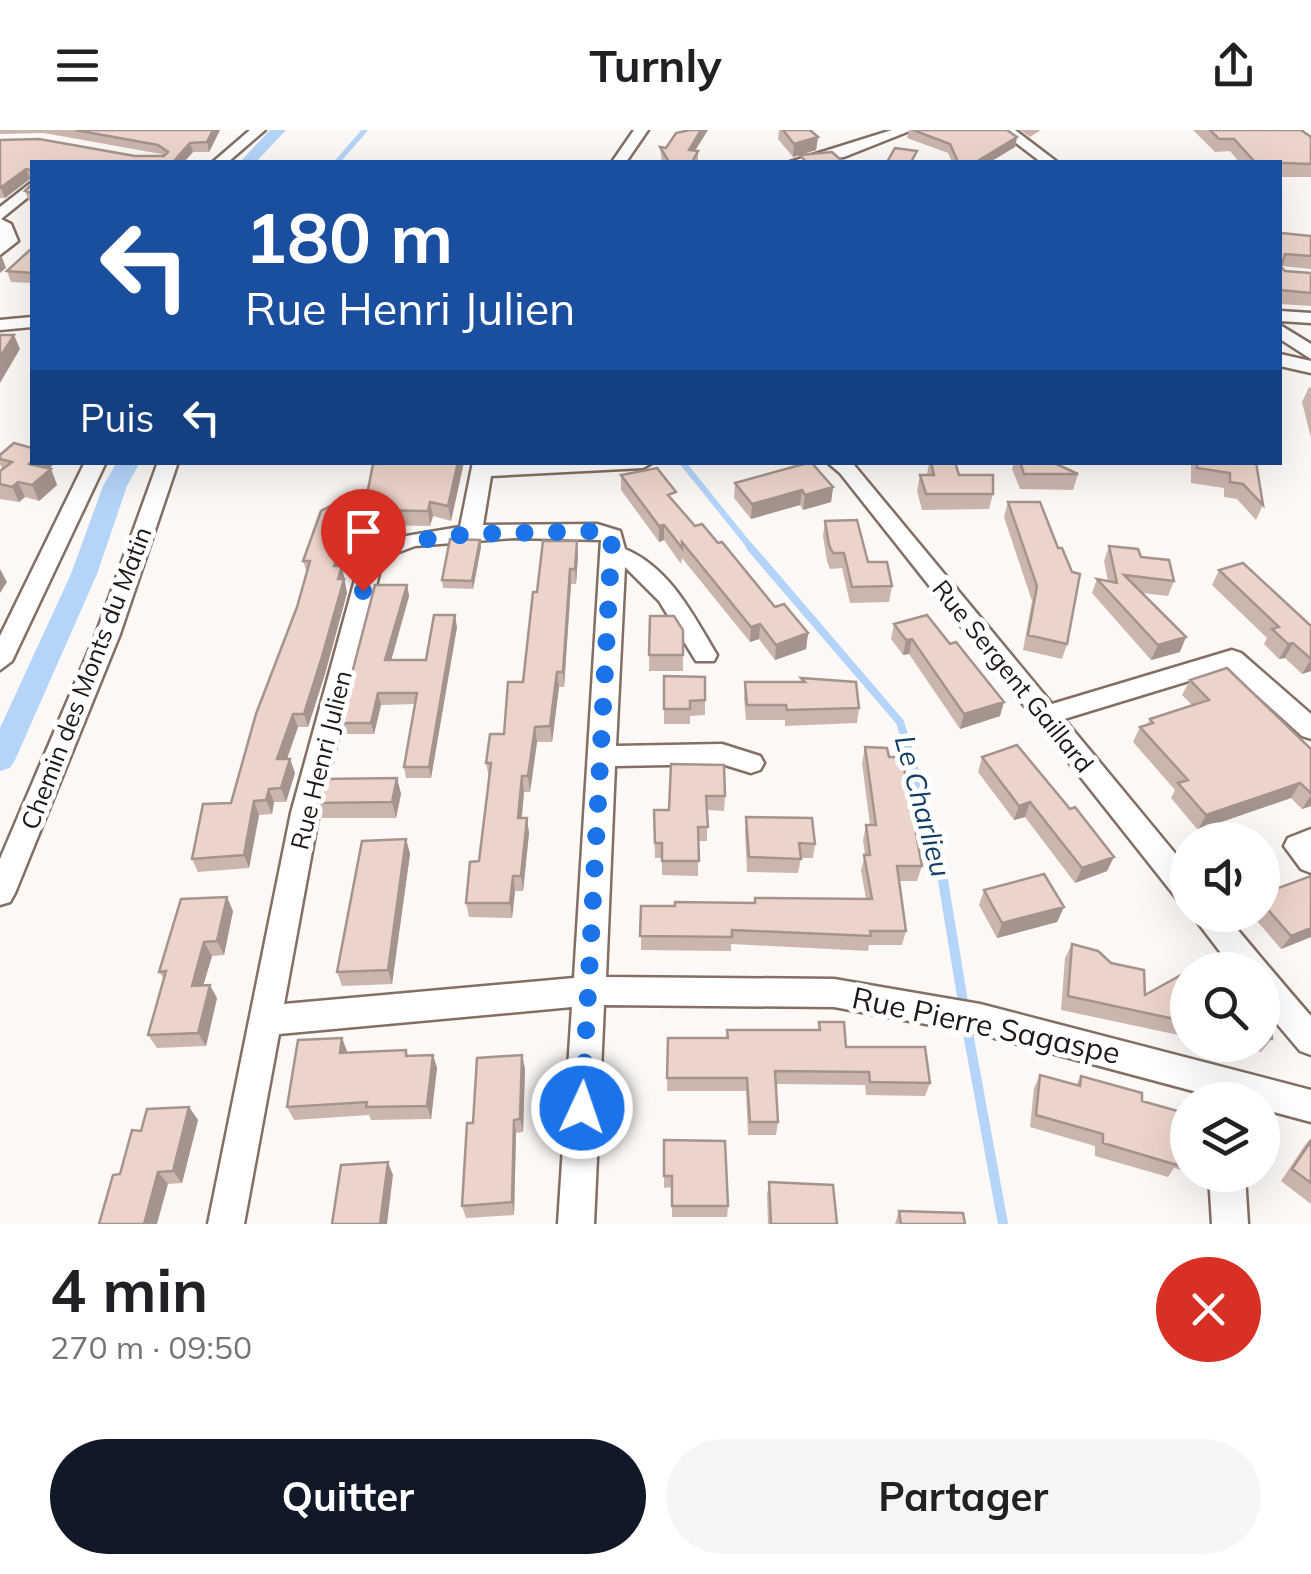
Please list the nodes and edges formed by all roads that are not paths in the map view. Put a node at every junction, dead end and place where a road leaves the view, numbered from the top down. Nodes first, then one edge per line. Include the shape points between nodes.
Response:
1 (258, 130) edge
2 (641, 130) edge
3 (905, 130) edge
4 (1006, 130) edge
5 (843, 158) edge
6 (1044, 159) edge
7 (222, 160) edge
8 (620, 160) edge
9 (30, 188) edge
10 (0, 215) edge
11 (0, 224) edge
12 (0, 250) edge
13 (1282, 316) edge
14 (1311, 318) edge
15 (30, 322) edge
16 (0, 325) edge
17 (1282, 331) edge
18 (1311, 353) edge
19 (1282, 361) edge
20 (1311, 368) edge
21 (95, 465) edge
22 (167, 465) edge
23 (523, 465) edge
24 (841, 465) edge
25 (483, 466) edge
26 (470, 534) junction
27 (614, 553) junction
28 (706, 655) dead end
29 (0, 661) edge
30 (1044, 716) junction
31 (1306, 718) edge
32 (600, 756) junction
33 (751, 763) dead end
34 (1311, 842) edge
35 (1311, 861) edge
36 (1170, 869) edge
37 (0, 893) edge
38 (1222, 932) edge
39 (1238, 952) edge
40 (589, 991) junction
41 (1300, 1009) edge
42 (268, 1020) junction
43 (1311, 1040) edge
44 (1195, 1082) edge
45 (1280, 1100) edge
46 (1311, 1106) edge
47 (1228, 1192) edge
48 (226, 1224) edge
49 (576, 1224) edge
50 (1230, 1224) edge

1 - 7 street
2 - 8 street
3 - 5 street
4 - 6 street
9 - 10 street
11 - 12 street via 10,241
13 - 14 street
15 - 16 street
17 - 18 street
19 - 20 street
21 - 29 street
22 - 37 street, Chemin des Monts du Matin via 108,634
23 - 25 street
24 - 30 street, Rue Sergent Gaillard
25 - 26 street
26 - 27 street, Rue Henri Julien via 597,531 612,536
26 - 42 street, Rue Henri Julien via 386,544 372,554 305,813
27 - 28 street via 634,559 668,596
27 - 32 street
30 - 31 street via 1232,658
30 - 36 street, Rue Sergent Gaillard
32 - 33 street via 722,754
32 - 40 street
34 - 35 street via 1298,846
38 - 39 street
40 - 42 street, Rue Pierre Sagaspe
40 - 44 street, Rue Pierre Sagaspe via 834,993 980,1019
40 - 49 street
41 - 43 street
42 - 48 street, Rue Henri Julien
45 - 46 street, Rue Pierre Sagaspe
47 - 50 street

